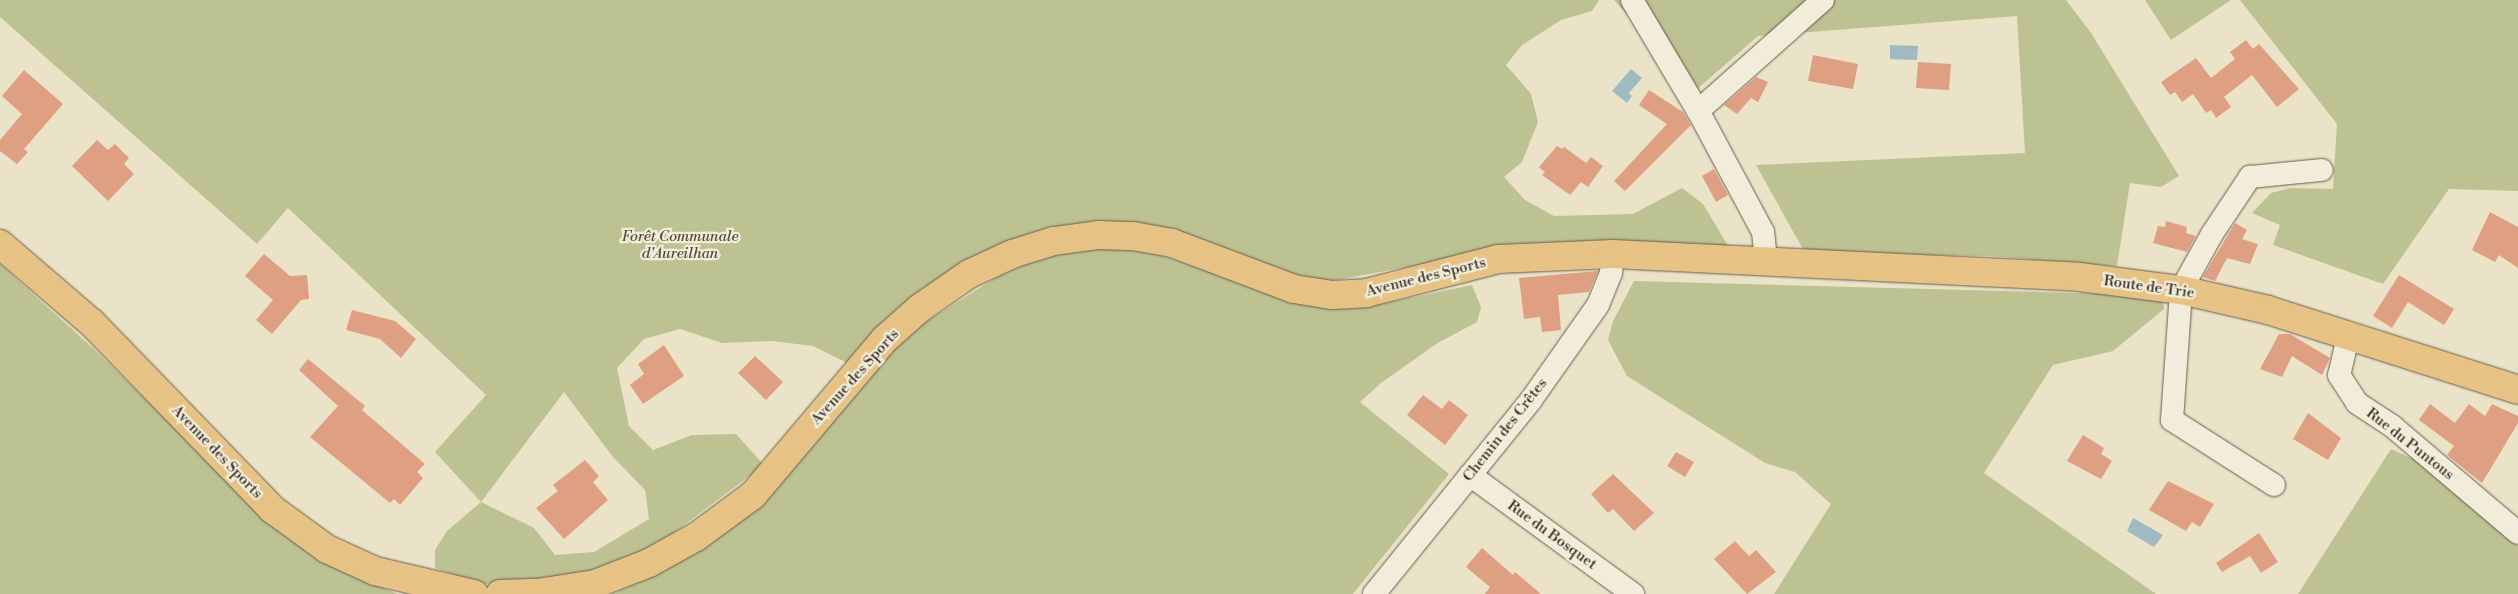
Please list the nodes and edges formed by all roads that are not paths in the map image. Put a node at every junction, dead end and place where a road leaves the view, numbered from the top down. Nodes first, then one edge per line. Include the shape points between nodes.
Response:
1 (1632, 0) edge
2 (1823, 0) edge
3 (1698, 111) junction
4 (2322, 170) dead end
5 (0, 244) edge
6 (1612, 254) junction
7 (1766, 260) junction
8 (2181, 290) junction
9 (2348, 337) junction
10 (2518, 390) edge
11 (1470, 475) junction
12 (2274, 485) dead end
13 (2518, 533) edge
14 (474, 594) edge
15 (500, 594) edge
16 (1374, 594) edge
17 (1634, 594) edge

1 - 3 street
2 - 3 street
3 - 7 street via 1763,232
4 - 8 street via 2250,177 2212,234
5 - 14 main road, Avenue des Sports via 92,323 272,509 327,549 375,571
6 - 7 main road, Route de Trie
6 - 11 street, Chemin des Crêtes via 1611,273 1598,305 1531,400
6 - 15 main road, Avenue des Sports via 1498,259 1366,292 1333,295 1294,289 1172,243 1134,236 1098,235 1054,240 968,274 885,339 753,495 721,522 649,562 596,584 537,594
7 - 8 main road, Route de Trie via 2079,277
8 - 9 main road, Route de Trie via 2268,310
8 - 12 street via 2172,420
9 - 10 main road, Route de Trie via 2479,375
9 - 13 street, Rue du Puntous via 2339,375 2357,403 2392,426
11 - 16 street, Chemin des Crêtes
11 - 17 street, Rue du Bosquet

